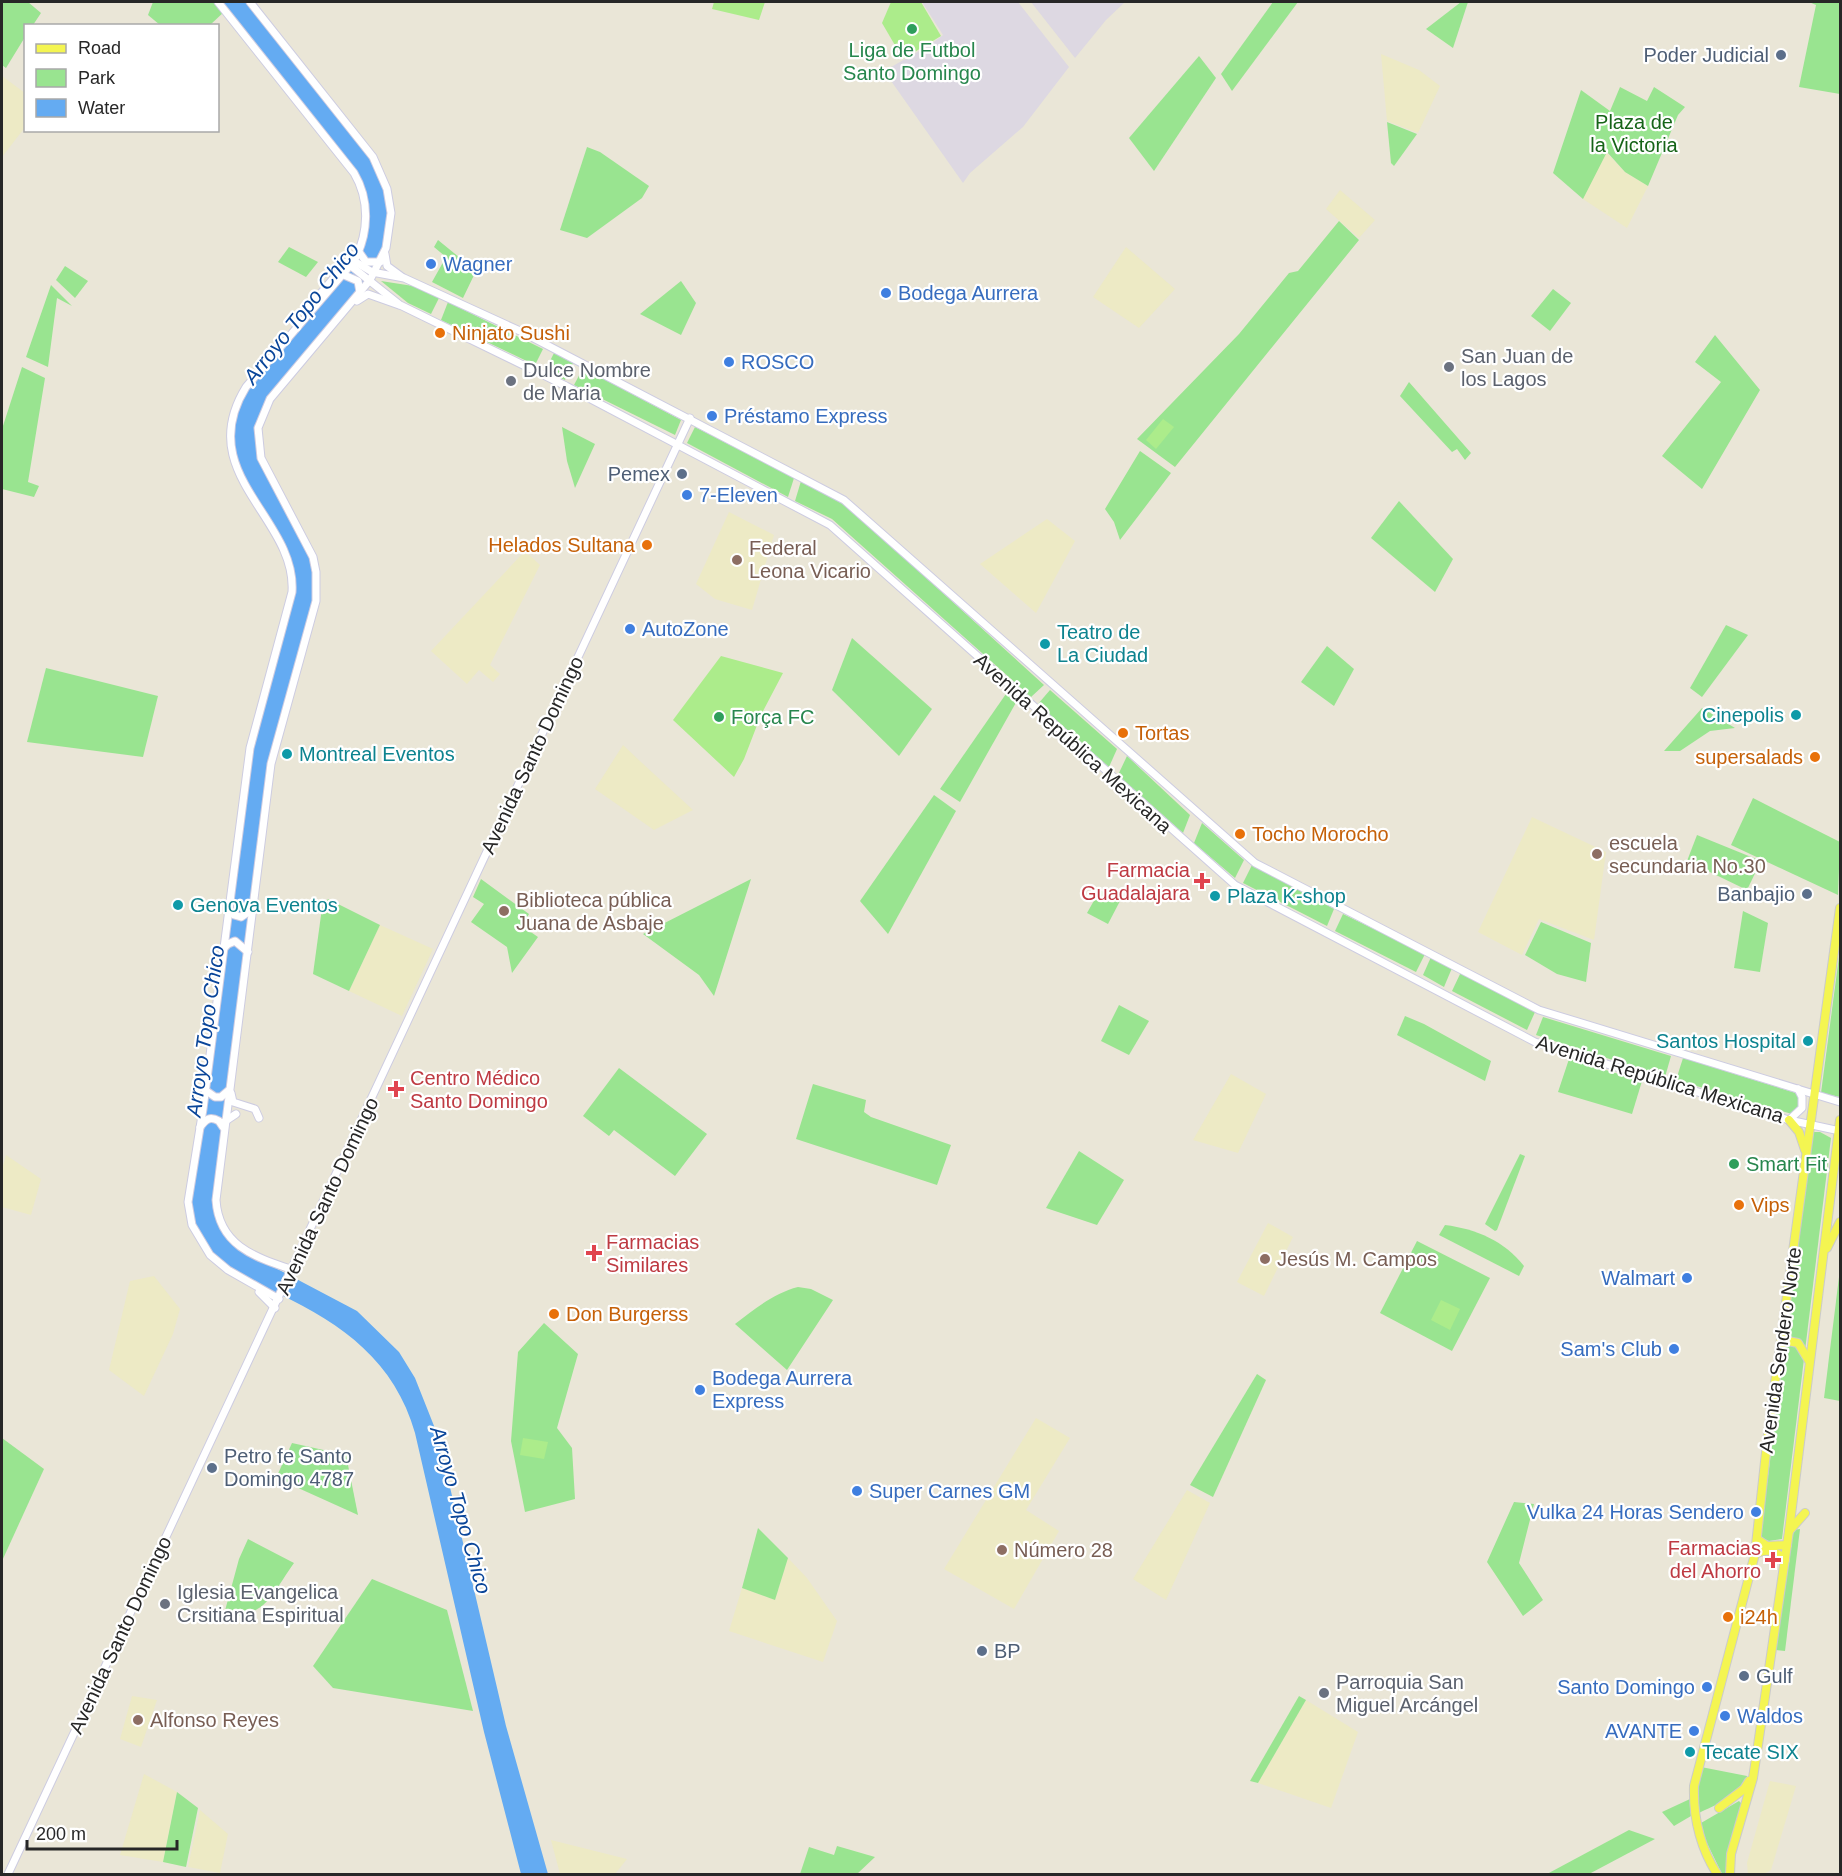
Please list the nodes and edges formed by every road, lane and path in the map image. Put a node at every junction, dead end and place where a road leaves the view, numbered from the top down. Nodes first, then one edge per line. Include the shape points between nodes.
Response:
1 (218, 2) edge
2 (250, 2) edge
3 (364, 200) junction
4 (386, 248) junction
5 (356, 261) junction
6 (373, 271) junction
7 (345, 275) junction
8 (404, 278) junction
9 (360, 290) junction
10 (400, 305) junction
11 (348, 307) junction
12 (296, 328) junction
13 (690, 418) junction
14 (678, 445) junction
15 (254, 908) junction
16 (1840, 908) edge
17 (229, 910) junction
18 (224, 948) junction
19 (246, 948) junction
20 (237, 1041) junction
21 (1798, 1089) junction
22 (206, 1091) junction
23 (226, 1092) junction
24 (1814, 1094) junction
25 (1840, 1102) edge
26 (236, 1114) dead end
27 (259, 1118) dead end
28 (1789, 1120) junction
29 (1840, 1120) edge
30 (202, 1124) junction
31 (223, 1125) junction
32 (1810, 1125) junction
33 (1840, 1130) edge
34 (1806, 1153) junction
35 (1840, 1222) edge
36 (1824, 1254) junction
37 (291, 1273) junction
38 (246, 1281) junction
39 (280, 1297) junction
40 (275, 1308) junction
41 (1781, 1344) junction
42 (1810, 1363) junction
43 (1805, 1513) dead end
44 (1789, 1531) junction
45 (1757, 1539) junction
46 (1787, 1545) junction
47 (1755, 1554) junction
48 (1785, 1560) junction
49 (1758, 1746) junction
50 (1719, 1808) dead end
51 (8, 1875) edge
52 (1717, 1875) edge
53 (1730, 1875) edge

1 - 3 main road via 343,159 359,182
2 - 4 main road via 378,166 391,213
3 - 5 main road via 366,228
3 - 12 main road via 360,234 352,255
4 - 6 main road
4 - 8 main road via 387,266
5 - 6 main road, Avenida República Mexicana
5 - 7 main road
6 - 8 main road, Avenida República Mexicana
6 - 9 main road
6 - 10 main road, Avenida República Mexicana
7 - 9 main road via 358,281
7 - 12 main road
8 - 13 main road, Avenida República Mexicana via 520,331
9 - 11 main road
10 - 11 main road via 364,295
10 - 14 main road, Avenida República Mexicana
11 - 15 main road via 270,399 258,428 261,458 313,557 317,588 271,764
12 - 17 main road via 243,393 231,435 242,480 288,559 293,579 250,748
13 - 14 main road, Avenida Santo Domingo
13 - 21 main road, Avenida República Mexicana via 849,504 1255,862 1539,1010
14 - 28 main road, Avenida República Mexicana via 830,525 1235,885 1535,1042
14 - 37 main road, Avenida Santo Domingo
15 - 17 main road via 237,916
15 - 19 main road
16 - 24 main road, Avenida Sendero Norte
17 - 18 main road
18 - 19 main road via 235,941
18 - 22 main road
19 - 20 main road
20 - 23 main road
20 - 27 main road via 231,1101 255,1109
21 - 24 main road, Avenida República Mexicana
21 - 28 main road via 1802,1108
22 - 23 main road via 215,1097
22 - 30 main road
23 - 31 main road
24 - 25 main road, Avenida República Mexicana
24 - 32 main road, Avenida Sendero Norte
26 - 31 main road
28 - 32 main road, Avenida República Mexicana
28 - 34 main road via 1799,1132
29 - 33 main road, Avenida Sendero Norte
30 - 31 main road via 212,1118
30 - 38 main road via 188,1194 192,1225 210,1255
31 - 37 main road via 216,1200 222,1227 239,1248
32 - 33 main road, Avenida República Mexicana
32 - 34 main road, Avenida Sendero Norte
33 - 36 main road, Avenida Sendero Norte
34 - 41 main road, Avenida Sendero Norte
35 - 36 main road
36 - 42 main road, Avenida Sendero Norte
37 - 39 main road, Avenida Santo Domingo
38 - 39 main road
38 - 40 main road
39 - 40 main road, Avenida Santo Domingo
40 - 51 main road, Avenida Santo Domingo
41 - 42 main road via 1798,1343
41 - 45 main road, Avenida Sendero Norte
42 - 44 main road, Avenida Sendero Norte
43 - 44 main road
44 - 46 main road, Avenida Sendero Norte
45 - 46 main road via 1767,1545
45 - 47 main road, Avenida Sendero Norte
46 - 48 main road, Avenida Sendero Norte
47 - 48 main road via 1766,1550
47 - 52 main road, Avenida Sendero Norte via 1694,1786 1700,1841
48 - 49 main road, Avenida Sendero Norte
49 - 50 main road via 1747,1785
49 - 53 main road, Avenida Sendero Norte via 1731,1854

